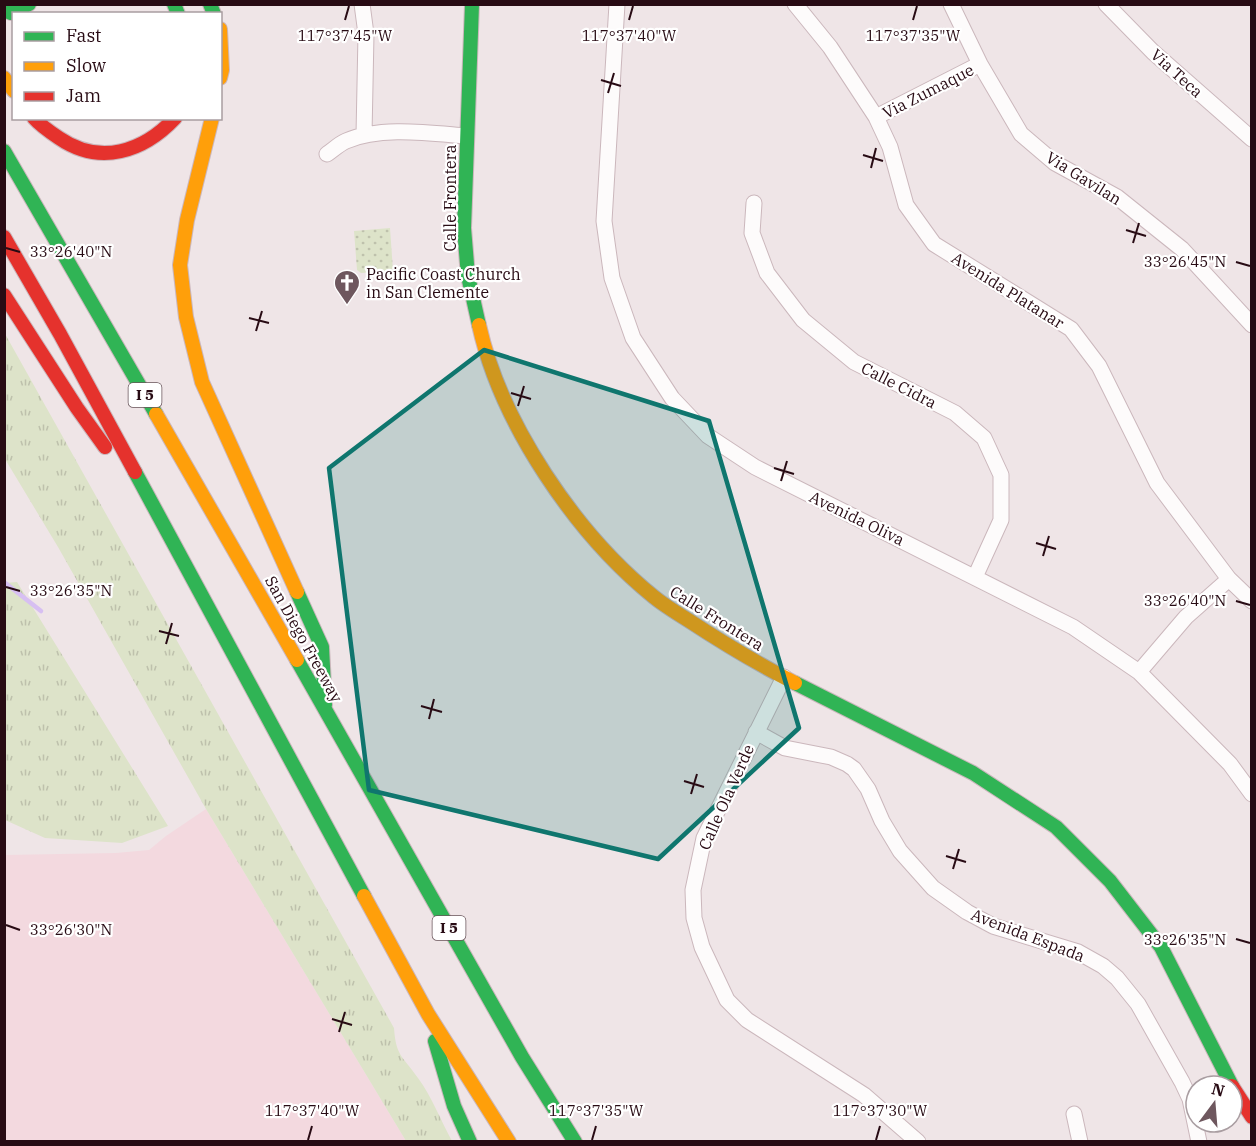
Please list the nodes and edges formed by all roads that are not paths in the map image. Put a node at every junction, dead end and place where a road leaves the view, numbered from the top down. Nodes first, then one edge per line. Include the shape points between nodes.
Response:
1 (29, 4) edge
2 (362, 4) edge
3 (472, 4) edge
4 (617, 4) edge
5 (795, 4) edge
6 (951, 4) edge
7 (1106, 4) edge
8 (13, 12) edge
9 (980, 64) junction
10 (876, 117) junction
11 (35, 120) edge
12 (173, 120) edge
13 (212, 120) edge
14 (364, 135) junction
15 (466, 136) junction
16 (1251, 139) edge
17 (4, 151) edge
18 (327, 154) dead end
19 (754, 202) dead end
20 (4, 237) edge
21 (4, 295) edge
22 (1251, 325) edge
23 (171, 540) junction
24 (975, 577) junction
25 (1228, 579) junction
26 (1251, 601) edge
27 (1139, 672) junction
28 (784, 677) junction
29 (326, 712) junction
30 (756, 732) junction
31 (1251, 794) edge
32 (428, 1014) junction
33 (1226, 1074) edge
34 (1074, 1114) dead end
35 (470, 1142) edge
36 (509, 1142) edge
37 (575, 1142) edge
38 (918, 1142) edge
39 (1080, 1142) edge
40 (1199, 1142) edge

1 - 8 main road
2 - 14 street via 366,34
3 - 15 main road, Calle Frontera
4 - 24 street, Avenida Oliva via 604,221 612,278 633,338 672,398 708,436 755,467
5 - 10 street, Avenida Platanar via 830,47
6 - 9 street, Via Gavilan
7 - 16 street, Via Teca via 1153,52
9 - 10 street, Via Zumaque
9 - 22 street, Via Gavilan via 1021,134 1055,163 1117,197 1182,249
10 - 25 street, Avenida Platanar via 890,147 906,205 934,244 1071,329 1099,366 1158,483
11 - 12 main road via 72,146 114,154 160,133
13 - 29 main road via 180,265 186,317 202,382 322,647
14 - 15 street via 381,132
14 - 18 street
15 - 28 main road, Calle Frontera via 464,228 468,276 482,339 502,397 546,476 604,552 655,598
17 - 29 main road, San Diego Freeway / I 5
19 - 24 street, Calle Cidra via 752,233 767,273 803,320 854,362 955,413 984,438 1001,475 1001,520
20 - 23 main road
21 - 23 main road via 77,408
23 - 32 main road
24 - 27 street, Avenida Oliva via 1072,627
25 - 26 street, Avenida Platanar
25 - 27 street via 1186,618
27 - 31 street, Avenida Oliva via 1230,764
28 - 30 street, Calle Ola Verde
28 - 33 main road, Calle Frontera via 973,773 1056,826 1110,881 1161,946
29 - 37 main road, San Diego Freeway / I 5 via 522,1057
30 - 38 street, Calle Ola Verde via 704,838 693,890 694,918 702,947 727,1000 747,1020 864,1095
30 - 40 street, Avenida Espada via 785,748 831,757 854,769 900,851 933,888 967,912 993,926 1078,952 1117,978 1144,1013 1182,1082 1190,1099
32 - 35 main road via 454,1106
32 - 36 main road
34 - 39 street

